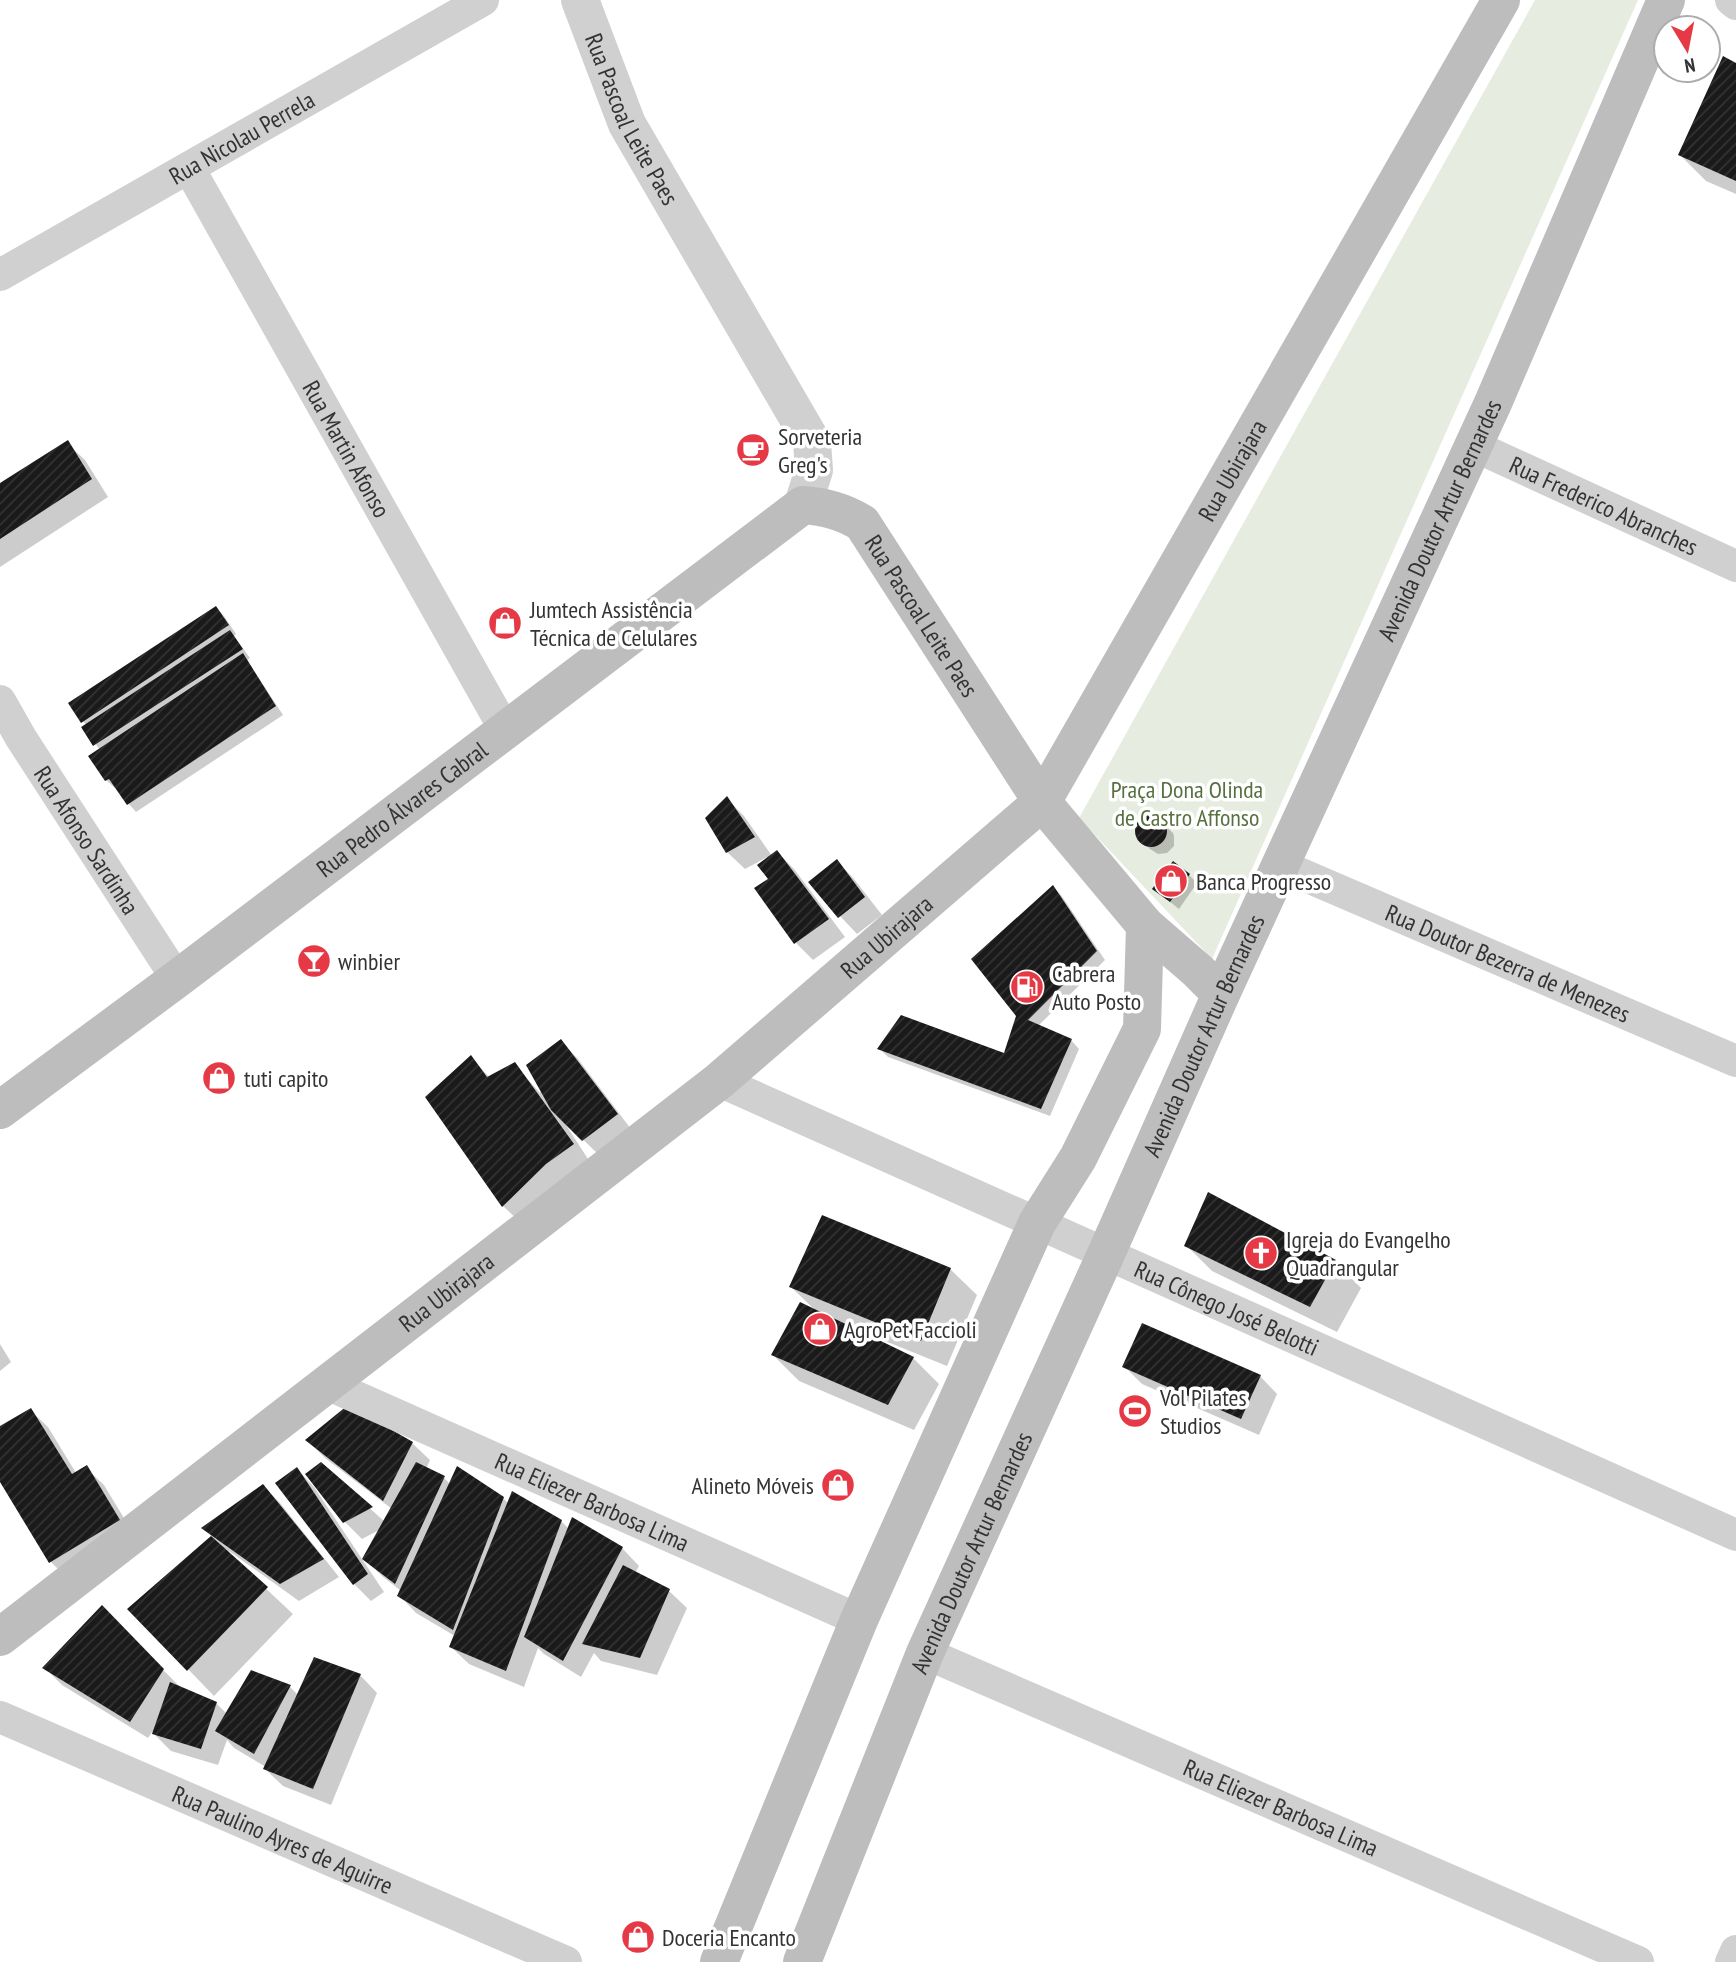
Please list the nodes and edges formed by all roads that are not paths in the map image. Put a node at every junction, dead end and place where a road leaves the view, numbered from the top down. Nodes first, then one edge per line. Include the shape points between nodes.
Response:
1 (483, 0) edge
2 (580, 0) edge
3 (1501, 0) edge
4 (1666, 0) edge
5 (1731, 0) edge
6 (1736, 4) edge
7 (189, 168) junction
8 (0, 275) edge
9 (1472, 445) junction
10 (803, 505) junction
11 (1736, 566) edge
12 (0, 701) edge
13 (505, 730) junction
14 (11, 744) edge
15 (1042, 802) junction
16 (1280, 865) junction
17 (1145, 925) junction
18 (177, 979) junction
19 (1221, 995) junction
20 (1736, 1061) edge
21 (719, 1081) junction
22 (0, 1110) edge
23 (1037, 1223) junction
24 (1106, 1254) junction
25 (327, 1384) junction
26 (1736, 1535) edge
27 (859, 1620) junction
28 (0, 1637) edge
29 (925, 1653) junction
30 (0, 1717) edge
31 (1736, 1951) edge
32 (566, 1962) edge
33 (719, 1962) edge
34 (802, 1962) edge
35 (1638, 1962) edge
36 (1731, 1962) edge

1 - 7 street, Rua Nicolau Perrela
2 - 10 street, Rua Pascoal Leite Paes via 627,124 812,442 814,470
3 - 15 main road, Rua Ubirajara
4 - 9 main road, Avenida Doutor Artur Bernardes
5 - 6 street
7 - 8 street, Rua Nicolau Perrela
7 - 13 street, Rua Martin Afonso
9 - 11 street, Rua Frederico Abranches
9 - 16 main road, Avenida Doutor Artur Bernardes
10 - 13 main road, Rua Pedro Álvares Cabral
10 - 15 main road, Rua Pascoal Leite Paes via 827,507 862,523
12 - 14 street, Rua Afonso Sardinha
13 - 18 main road, Rua Pedro Álvares Cabral
14 - 18 street, Rua Afonso Sardinha
15 - 17 main road, Rua Pascoal Leite Paes
15 - 21 main road, Rua Ubirajara
16 - 19 main road, Avenida Doutor Artur Bernardes
16 - 20 street, Rua Doutor Bezerra de Menezes
17 - 19 main road, Rua Pascoal Leite Paes
17 - 23 main road via 1142,1029 1078,1158
18 - 22 main road, Rua Pedro Álvares Cabral
19 - 24 main road, Avenida Doutor Artur Bernardes
21 - 23 street, Rua Cônego José Belotti
21 - 25 main road, Rua Ubirajara
23 - 24 street, Rua Cônego José Belotti
23 - 27 main road
24 - 26 street, Rua Cônego José Belotti
24 - 29 main road, Avenida Doutor Artur Bernardes
25 - 27 street, Rua Eliezer Barbosa Lima
25 - 28 main road, Rua Ubirajara
27 - 33 main road
29 - 34 main road, Avenida Doutor Artur Bernardes
29 - 35 street, Rua Eliezer Barbosa Lima
30 - 32 street, Rua Paulino Ayres de Aguirre
31 - 36 street

